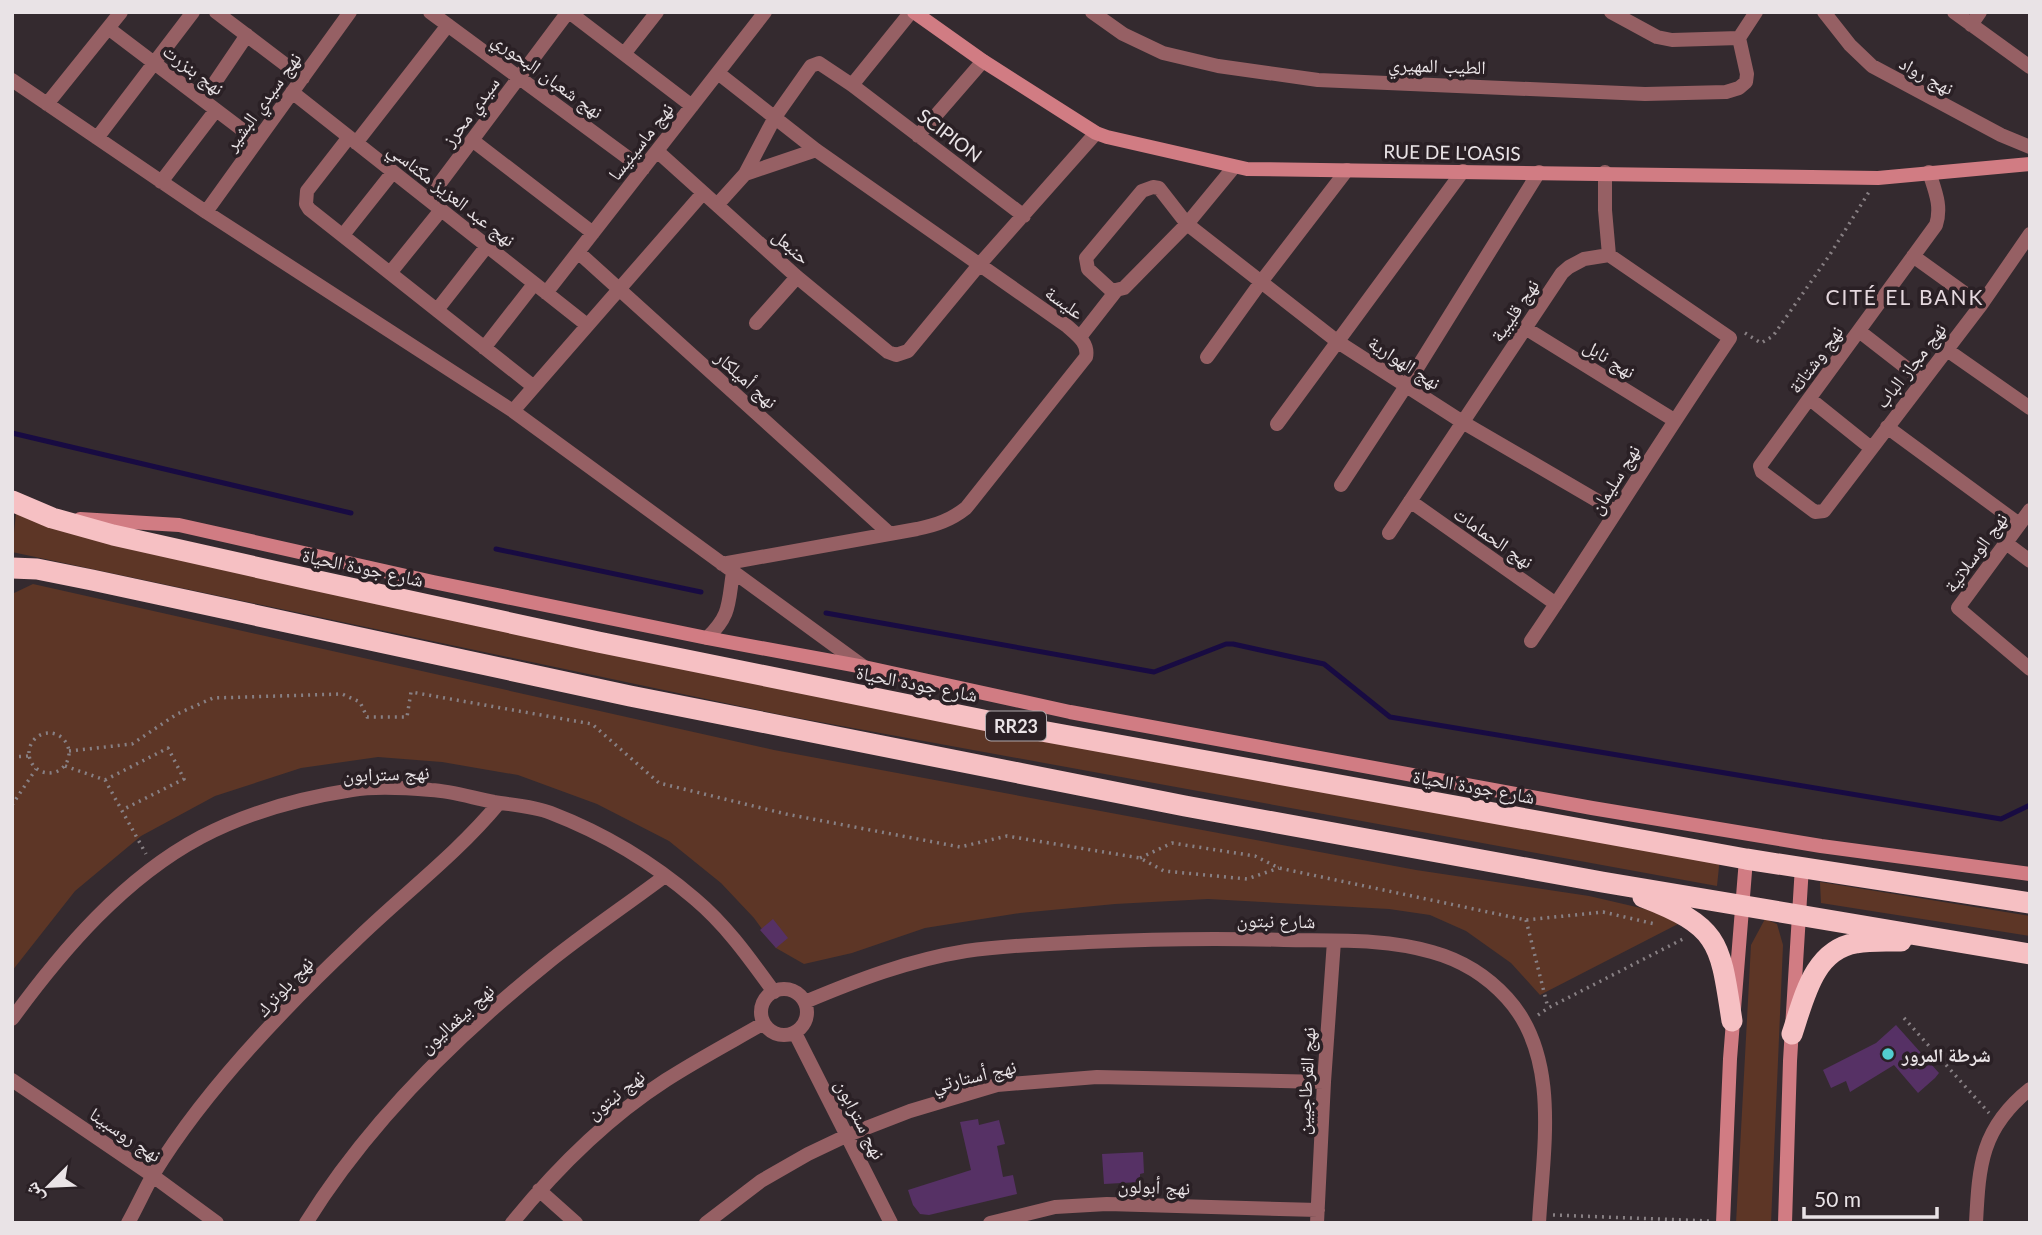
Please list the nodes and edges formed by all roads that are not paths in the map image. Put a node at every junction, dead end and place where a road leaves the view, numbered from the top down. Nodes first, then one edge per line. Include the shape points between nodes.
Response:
1 (121, 12) edge
2 (193, 12) edge
3 (216, 12) edge
4 (330, 12) edge
5 (430, 12) edge
6 (568, 12) edge
7 (657, 12) edge
8 (765, 12) edge
9 (913, 12) edge
10 (1092, 12) edge
11 (1611, 12) edge
12 (1756, 12) edge
13 (1824, 12) edge
14 (1954, 12) edge
15 (1980, 12) edge
16 (346, 17) edge
17 (448, 25) junction
18 (1971, 25) junction
19 (108, 28) junction
20 (247, 36) junction
21 (1739, 38) junction
22 (624, 54) junction
23 (984, 61) junction
24 (154, 63) junction
25 (2029, 65) edge
26 (718, 73) junction
27 (303, 78) junction
28 (519, 78) junction
29 (12, 80) edge
30 (852, 85) junction
31 (292, 92) junction
32 (202, 100) junction
33 (47, 104) junction
34 (692, 106) junction
35 (216, 110) junction
36 (775, 117) junction
37 (1096, 133) junction
38 (918, 135) junction
39 (97, 138) junction
40 (353, 140) junction
41 (472, 140) junction
42 (257, 141) junction
43 (2030, 146) edge
44 (816, 150) junction
45 (657, 151) junction
46 (2030, 164) edge
47 (1234, 167) junction
48 (643, 169) junction
49 (1348, 170) junction
50 (1463, 171) junction
51 (393, 172) junction
52 (1539, 172) junction
53 (1605, 172) junction
54 (1929, 172) junction
55 (745, 174) junction
56 (161, 182) junction
57 (703, 192) junction
58 (428, 200) junction
59 (717, 205) junction
60 (441, 210) junction
61 (206, 212) junction
62 (1024, 216) junction
63 (1187, 224) junction
64 (593, 233) junction
65 (2030, 234) edge
66 (343, 235) junction
67 (487, 246) junction
68 (578, 253) junction
69 (1609, 255) junction
70 (1913, 256) junction
71 (979, 265) junction
72 (390, 273) junction
73 (797, 277) junction
74 (1261, 282) junction
75 (540, 288) junction
76 (619, 289) junction
77 (1116, 291) junction
78 (1981, 305) junction
79 (437, 310) junction
80 (756, 323) dead end
81 (587, 325) junction
82 (1525, 328) junction
83 (1859, 331) junction
84 (1080, 337) junction
85 (1338, 342) junction
86 (484, 348) junction
87 (1947, 350) junction
88 (1207, 357) dead end
89 (1922, 380) junction
90 (1406, 386) junction
91 (534, 387) junction
92 (1810, 399) junction
93 (2030, 408) edge
94 (513, 411) junction
95 (1674, 420) junction
96 (1464, 423) junction
97 (1277, 424) dead end
98 (1887, 427) junction
99 (1871, 448) junction
100 (1341, 485) dead end
101 (12, 501) edge
102 (1410, 501) junction
103 (2030, 510) edge
104 (1615, 512) junction
105 (1815, 512) joint
106 (52, 518) junction
107 (2019, 524) junction
108 (1389, 533) dead end
109 (890, 534) junction
110 (2006, 543) junction
111 (2030, 561) edge
112 (12, 568) edge
113 (727, 568) junction
114 (37, 569) junction
115 (12, 580) edge
116 (1556, 604) junction
117 (707, 638) junction
118 (1531, 641) dead end
119 (864, 667) junction
120 (2030, 669) edge
121 (499, 803) junction
122 (1746, 859) junction
123 (1802, 866) junction
124 (2030, 874) edge
125 (665, 876) junction
126 (1602, 882) junction
127 (2030, 903) edge
128 (1742, 904) junction
129 (1799, 914) junction
130 (1948, 939) junction
131 (1334, 941) junction
132 (2030, 954) edge
133 (774, 992) junction
134 (805, 1002) junction
135 (12, 1019) edge
136 (1732, 1021) junction
137 (764, 1023) junction
138 (795, 1033) junction
139 (1792, 1034) junction
140 (12, 1080) edge
141 (1324, 1082) junction
142 (2030, 1089) edge
143 (848, 1135) junction
144 (153, 1175) junction
145 (539, 1190) junction
146 (1318, 1217) edge
147 (1539, 1219) edge
148 (1723, 1222) edge
149 (128, 1223) edge
150 (218, 1223) edge
151 (306, 1223) edge
152 (512, 1223) edge
153 (576, 1223) edge
154 (705, 1223) edge
155 (891, 1223) edge
156 (990, 1223) edge
157 (1785, 1223) edge
158 (1976, 1223) edge

1 - 19 street
2 - 24 street
3 - 20 street
4 - 16 street
5 - 17 street, نهج شعبان البحوري
6 - 22 street
6 - 28 street, سيدي محرز
7 - 22 street
8 - 26 street, نهج ماسينيسا
9 - 23 street, RUE DE L'OASIS
9 - 30 street
10 - 21 street, الطيب المهيري via 1123,34 1163,53 1218,66 1318,80 1645,94 1739,88 1747,74
11 - 21 street via 1657,37
12 - 21 street
13 - 43 street, نهج رواد via 1872,66
14 - 18 street
15 - 18 street
16 - 27 street, نهج سيدي البشير
17 - 28 street, نهج شعبان البحوري
17 - 40 street
18 - 25 street
19 - 24 street, نهج بنزرت
19 - 33 street
20 - 27 street
20 - 32 street
22 - 34 street
23 - 37 street, RUE DE L'OASIS
23 - 38 street
24 - 32 street, نهج بنزرت
24 - 39 street
26 - 34 street, نهج ماسينيسا
26 - 36 street, عليسة
27 - 31 street, نهج سيدي البشير
28 - 41 street, سيدي محرز
28 - 48 street, نهج شعبان البحوري
29 - 33 street
30 - 36 street, SCIPION via 822,64 814,64
30 - 38 street, SCIPION
31 - 40 street, نهج عبد العزيز مكناسي
31 - 42 street, نهج سيدي البشير
32 - 35 street, نهج بنزرت
33 - 39 street
34 - 45 street, نهج ماسينيسا
35 - 42 street, نهج بنزرت
35 - 56 street
36 - 44 street, عليسة
36 - 55 street
37 - 47 street, RUE DE L'OASIS
37 - 62 street
38 - 62 street, SCIPION
39 - 56 street
40 - 51 street, نهج عبد العزيز مكناسي
40 - 66 street via 307,191 309,209
41 - 58 street, سيدي محرز
41 - 64 street
42 - 61 street, نهج سيدي البشير
44 - 55 street
44 - 71 street, عليسة
45 - 48 street, نهج ماسينيسا
45 - 57 street, حنبعل
46 - 54 street, RUE DE L'OASIS
47 - 49 street, RUE DE L'OASIS
47 - 63 street
48 - 64 street, نهج ماسينيسا
49 - 50 street, RUE DE L'OASIS
49 - 74 street
50 - 52 street, RUE DE L'OASIS
50 - 85 street
51 - 58 street, نهج عبد العزيز مكناسي
51 - 66 street
52 - 53 street, RUE DE L'OASIS
52 - 90 street
53 - 54 street, RUE DE L'OASIS via 1878,178
53 - 69 street
54 - 70 street, نهج وشتاتة via 1939,214
55 - 59 street
56 - 61 street
57 - 59 street, حنبعل
57 - 76 street
58 - 60 street, نهج عبد العزيز مكناسي
59 - 73 street, حنبعل
60 - 67 street, نهج عبد العزيز مكناسي
60 - 72 street
61 - 94 street
62 - 71 street
63 - 74 street, نهج الهوارية
63 - 77 street
63 - 77 street, نهج الهوارية via 1159,188 1142,191 1086,258 1088,270
64 - 68 street, نهج ماسينيسا
65 - 78 street, نهج مجاز الباب
66 - 72 street
67 - 75 street, نهج عبد العزيز مكناسي
67 - 79 street
68 - 75 street, نهج ماسينيسا
68 - 76 street, نهج أميلكار
69 - 82 street, نهج قليبية via 1569,267
69 - 95 street, نهج سليمان via 1730,338
70 - 78 street
70 - 83 street, نهج وشتاتة
71 - 73 street, حنبعل via 908,351 896,355
71 - 84 street, عليسة
72 - 79 street
73 - 80 street
74 - 85 street, نهج الهوارية
74 - 88 street
75 - 81 street, نهج عبد العزيز مكناسي
75 - 86 street, نهج ماسينيسا
76 - 81 street
76 - 109 street, نهج أميلكار
77 - 84 street
78 - 87 street, نهج مجاز الباب
79 - 86 street
81 - 91 street
82 - 95 street, نهج نابل
82 - 96 street, نهج قليبية
83 - 89 street
83 - 92 street, نهج وشتاتة
84 - 109 street, عليسة via 1086,357 967,508 938,525
85 - 90 street, نهج الهوارية
85 - 97 street
86 - 91 street
87 - 89 street, نهج مجاز الباب
87 - 93 street
89 - 98 street, نهج مجاز الباب
90 - 96 street, نهج الهوارية
90 - 100 street
91 - 94 street
92 - 99 street
92 - 105 street, نهج وشتاتة via 1760,466
94 - 113 street
95 - 104 street, نهج سليمان
96 - 102 street, نهج قليبية
96 - 104 street, نهج الهوارية
98 - 99 street, نهج مجاز الباب
98 - 107 street
99 - 105 street, نهج مجاز الباب via 1824,511
101 - 106 highway, شارع جودة الحياة / RR23
102 - 108 street, نهج قليبية
102 - 116 street, نهج الحمامات
103 - 107 street, نهج الوسلاتية
104 - 116 street, نهج سليمان
106 - 117 street via 179,525
106 - 122 highway, شارع جودة الحياة / RR23 via 586,639 990,721
107 - 110 street, نهج الوسلاتية
109 - 113 street, عليسة
110 - 111 street
110 - 120 street, نهج الوسلاتية via 1958,608
112 - 114 highway, RR23
113 - 117 street via 728,612
113 - 119 street
114 - 115 highway
114 - 126 highway, RR23 via 630,696 1222,813
116 - 118 street, نهج سليمان
117 - 119 street
119 - 124 street via 1070,712 1592,808
121 - 125 street, نهج سترابون via 547,812 586,827
121 - 135 street, نهج سترابون via 433,790 355,789 285,804 201,837 119,896 81,934
121 - 144 street, نهج بلوترك via 461,846 304,991 193,1117
122 - 123 highway, شارع جودة الحياة / RR23
122 - 128 street
123 - 127 highway, شارع جودة الحياة / RR23
123 - 129 street
125 - 133 street, نهج سترابون via 739,943
125 - 151 street, نهج بيقماليون via 545,964 400,1096
126 - 128 highway, RR23
126 - 136 highway via 1668,907 1708,933 1719,950
128 - 129 highway, RR23
128 - 136 street
129 - 130 highway, RR23
129 - 139 street
130 - 132 highway, RR23
130 - 139 highway via 1854,943 1830,954 1810,982
131 - 134 street, شارع نبتون via 1208,938 1017,945 920,961
131 - 141 street, نهج القرطاجيين
131 - 147 street, شارع نبتون via 1432,952 1484,976 1509,1000 1538,1055 1545,1093
133 - 134 street via 791,990
133 - 137 street via 762,1005
134 - 138 street via 806,1019
136 - 148 street
137 - 138 street via 777,1034
137 - 145 street, نهج نبتون via 646,1094 592,1136
138 - 143 street, نهج سترابون
139 - 157 street
140 - 144 street, نهج روسبينا
141 - 143 street, نهج أستارتي via 1097,1077 997,1086
141 - 146 street, نهج القرطاجيين
142 - 158 street via 1997,1123 1987,1142 1978,1179
143 - 154 street, نهج أستارتي via 761,1181
143 - 155 street, نهج سترابون
144 - 149 street, نهج بلوترك
144 - 150 street, نهج روسبينا
145 - 152 street, نهج نبتون
145 - 153 street
146 - 156 street, نهج أبولون via 1107,1204 1055,1207

